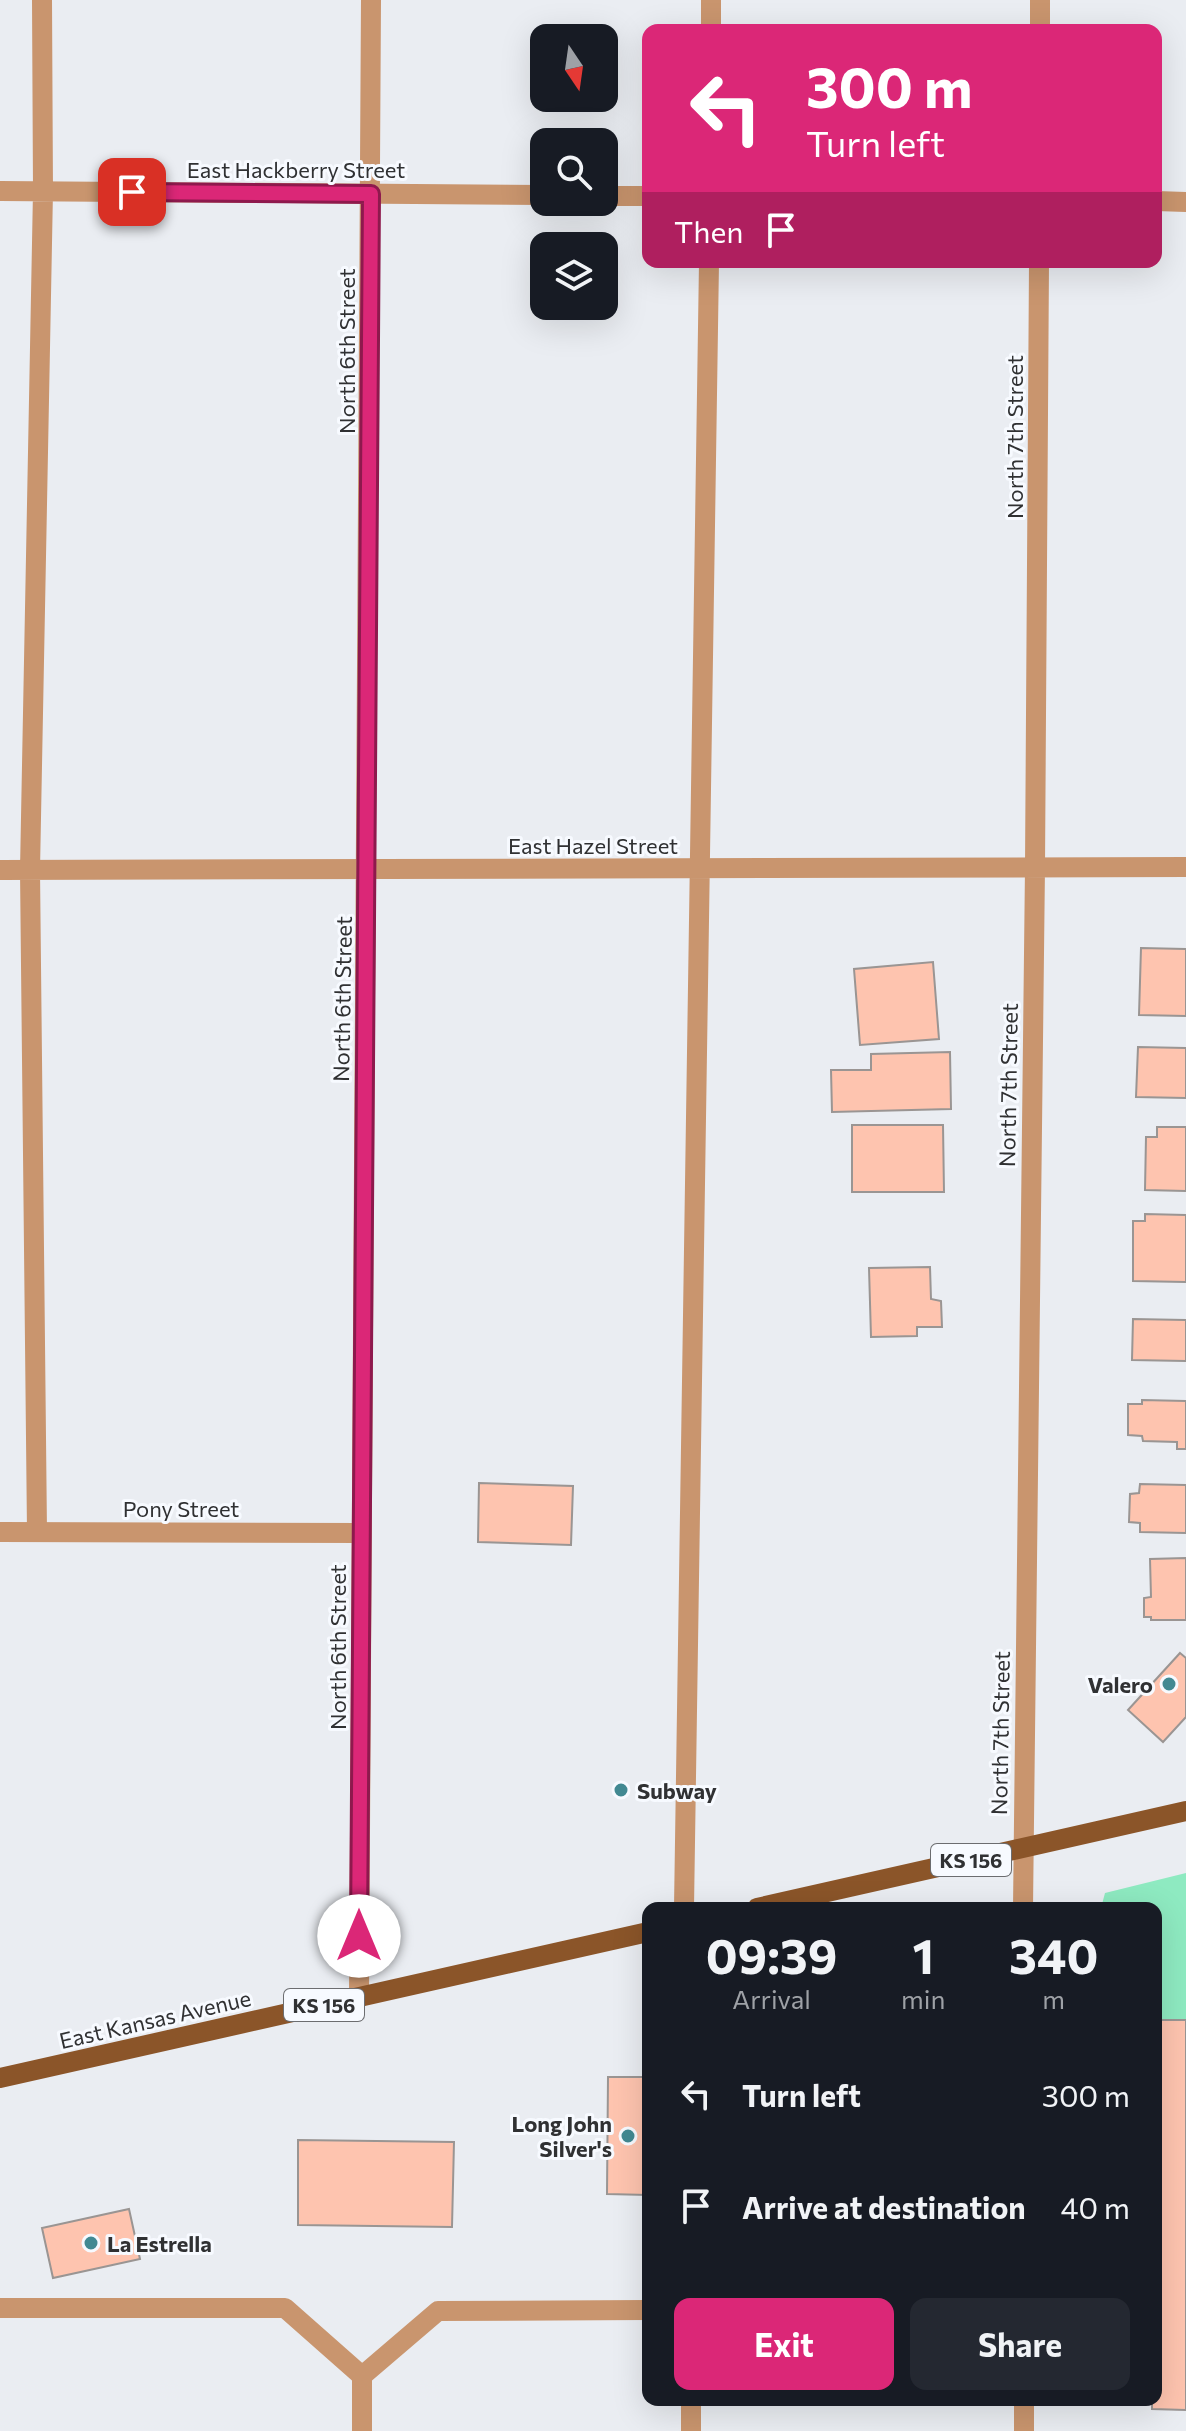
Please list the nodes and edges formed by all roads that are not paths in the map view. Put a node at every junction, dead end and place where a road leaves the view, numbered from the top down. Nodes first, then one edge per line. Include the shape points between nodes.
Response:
1 (42, 0) edge
2 (371, 0) edge
3 (711, 0) edge
4 (1040, 0) edge
5 (711, 24) edge
6 (1040, 24) edge
7 (0, 191) edge
8 (43, 191) junction
9 (371, 194) junction
10 (530, 195) edge
11 (618, 196) edge
12 (642, 196) edge
13 (1162, 201) edge
14 (1186, 202) edge
15 (709, 268) edge
16 (1039, 268) edge
17 (1035, 867) junction
18 (1186, 867) edge
19 (699, 868) junction
20 (367, 869) junction
21 (0, 870) edge
22 (30, 870) junction
23 (0, 1532) edge
24 (37, 1532) junction
25 (361, 1533) junction
26 (1186, 1811) edge
27 (1023, 1848) junction
28 (684, 1902) edge
29 (784, 1902) edge
30 (1023, 1902) edge
31 (642, 1933) edge
32 (359, 1998) junction
33 (0, 2078) edge
34 (0, 2308) edge
35 (642, 2310) edge
36 (362, 2376) junction
37 (691, 2406) edge
38 (1024, 2406) edge
39 (362, 2431) edge
40 (691, 2431) edge
41 (1024, 2431) edge

1 - 8 street
2 - 9 street, North 6th Street
3 - 5 street
4 - 6 street
7 - 8 street, East Hackberry Street
8 - 9 street, East Hackberry Street
8 - 22 street
9 - 10 street, East Hackberry Street
9 - 20 street, North 6th Street
11 - 12 street
13 - 14 street
15 - 19 street
16 - 17 street, North 7th Street
17 - 18 street, East Hazel Street
17 - 19 street, East Hazel Street
17 - 27 street, North 7th Street
19 - 20 street, East Hazel Street
19 - 28 street
20 - 22 street, East Hazel Street
20 - 25 street, North 6th Street
21 - 22 street, East Hazel Street
22 - 24 street
23 - 24 street, Pony Street
24 - 25 street, Pony Street
25 - 32 street, North 6th Street
26 - 27 main road, KS 156
27 - 29 main road, KS 156
27 - 30 street, North 7th Street
31 - 32 main road, East Kansas Avenue / KS 156
32 - 33 main road, East Kansas Avenue / KS 156
34 - 36 street via 285,2308
35 - 36 street via 438,2311
36 - 39 street
37 - 40 street
38 - 41 street

